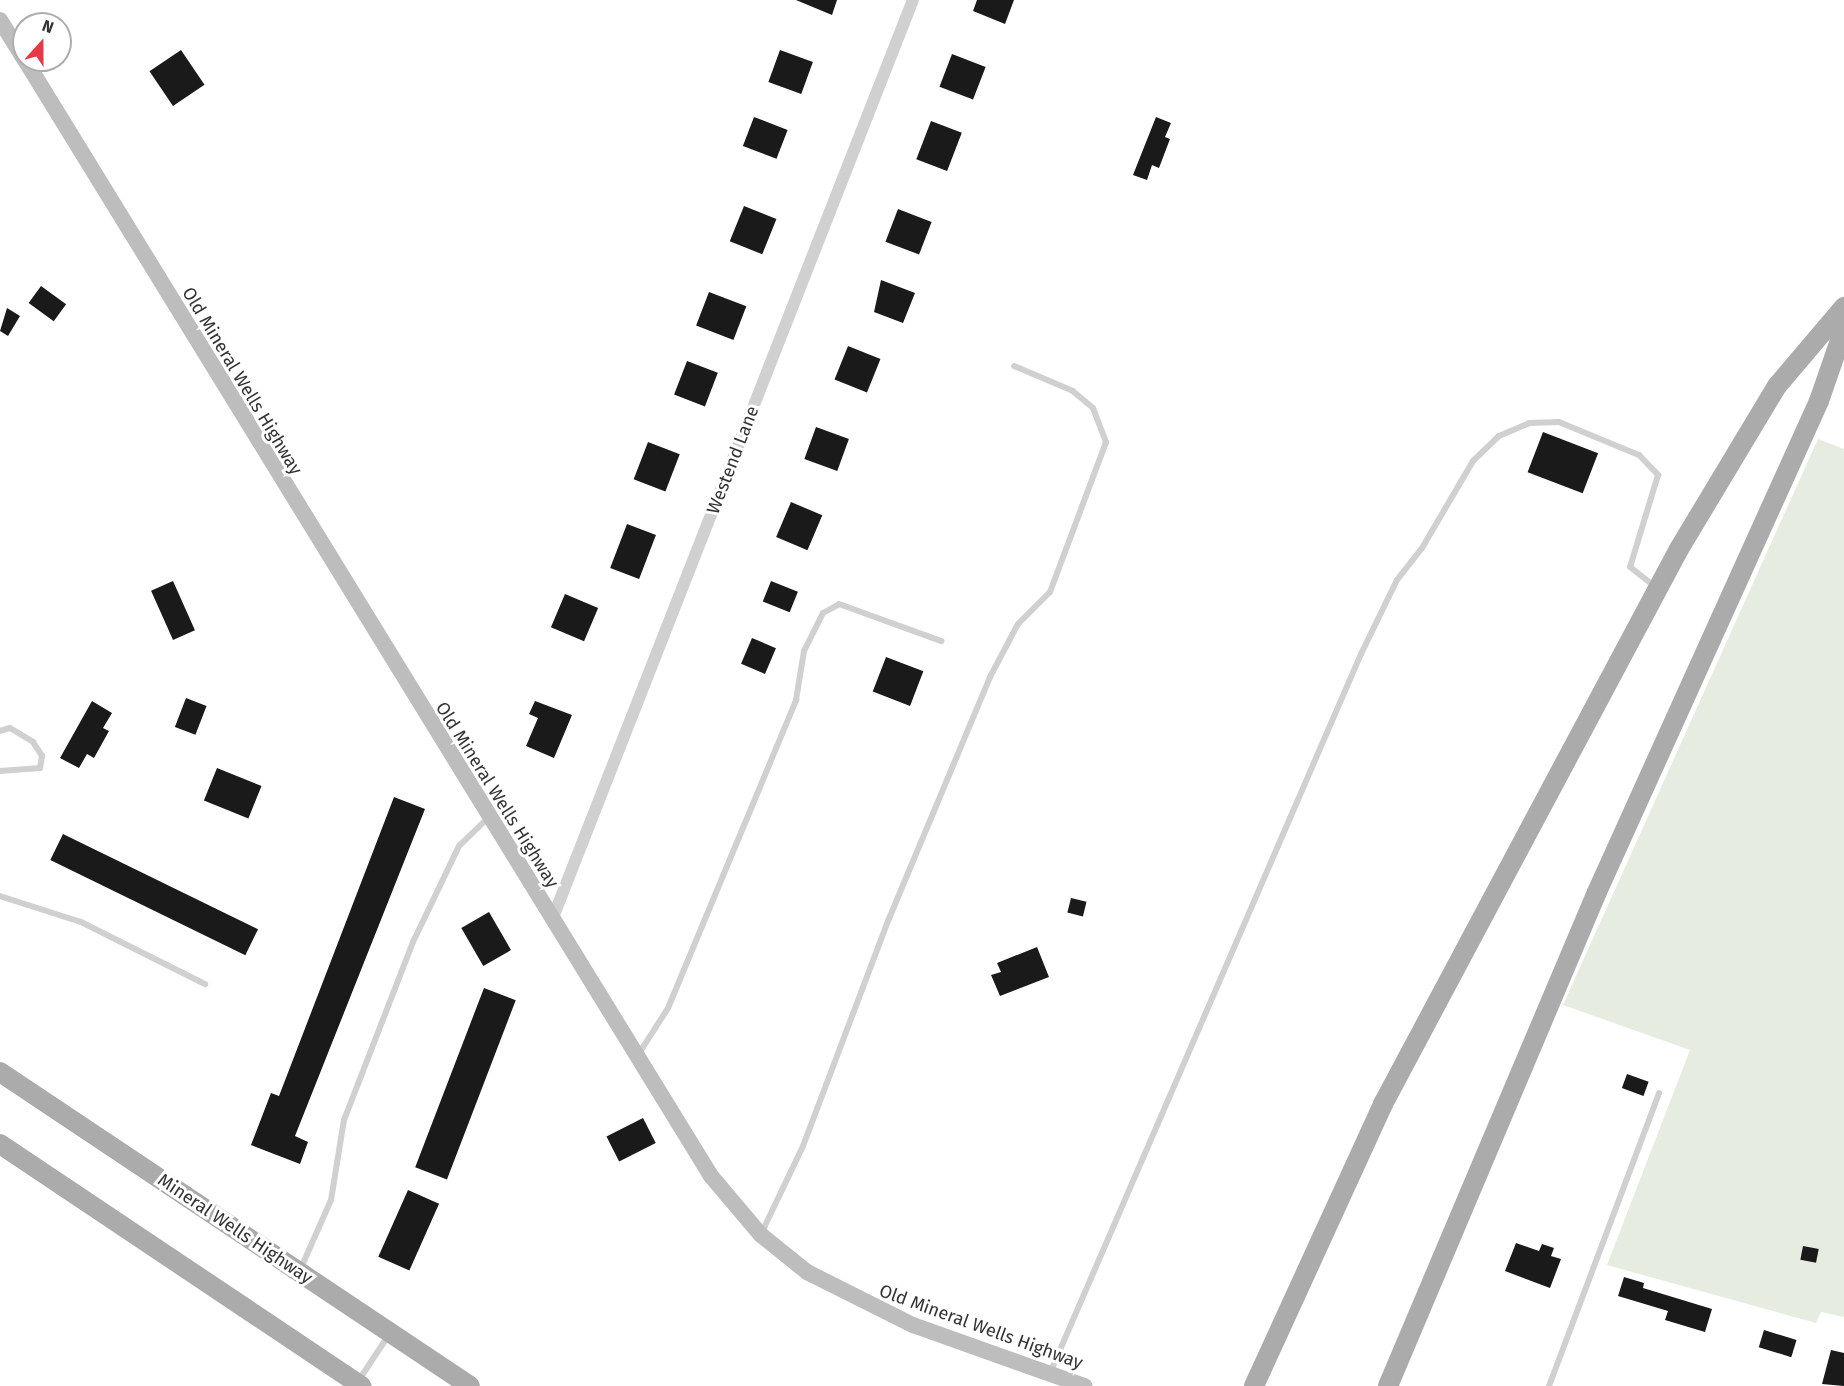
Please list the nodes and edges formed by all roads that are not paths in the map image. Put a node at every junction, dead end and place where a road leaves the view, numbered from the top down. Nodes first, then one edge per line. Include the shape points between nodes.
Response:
1 (913, 0) edge
2 (0, 20) edge
3 (12, 40) edge
4 (31, 72) edge
5 (1844, 308) edge
6 (1844, 329) edge
7 (1014, 366) dead end
8 (1658, 588) junction
9 (941, 641) dead end
10 (0, 721) edge
11 (2, 730) edge
12 (0, 771) edge
13 (489, 818) junction
14 (0, 896) edge
15 (552, 920) junction
16 (205, 984) dead end
17 (637, 1056) junction
18 (0, 1072) edge
19 (1659, 1093) dead end
20 (0, 1144) edge
21 (760, 1235) junction
22 (299, 1272) junction
23 (390, 1333) junction
24 (1058, 1379) edge
25 (356, 1385) edge
26 (470, 1386) edge
27 (1084, 1386) edge
28 (1254, 1386) edge
29 (1388, 1386) edge
30 (1549, 1386) edge

1 - 15 street, Westend Lane
2 - 3 street, Old Mineral Wells Highway
4 - 13 street, Old Mineral Wells Highway
5 - 8 main road via 1776,386
6 - 29 main road via 1752,556 1597,892
7 - 21 lane via 1073,391 1093,408 1106,442 1050,592 1018,624 990,677 888,921 803,1146
8 - 24 lane via 1630,567 1658,475 1639,455 1559,422 1529,423 1499,436 1473,461 1422,548 1397,580 1361,654
8 - 28 main road via 1383,1104
9 - 17 lane via 839,604 823,613 804,651 795,700 677,987 651,1041
10 - 11 lane
11 - 12 lane via 33,742 42,756 40,768
13 - 15 street, Old Mineral Wells Highway
13 - 22 lane via 459,846 413,942 344,1120 325,1221
14 - 16 lane via 81,922
15 - 17 street, Old Mineral Wells Highway
17 - 21 street, Old Mineral Wells Highway via 711,1176
18 - 22 main road, Mineral Wells Highway
19 - 30 lane
20 - 25 main road
21 - 24 street, Old Mineral Wells Highway via 807,1272 859,1302
22 - 23 main road, Mineral Wells Highway
23 - 25 lane
23 - 26 main road, Mineral Wells Highway
24 - 27 street, Old Mineral Wells Highway

